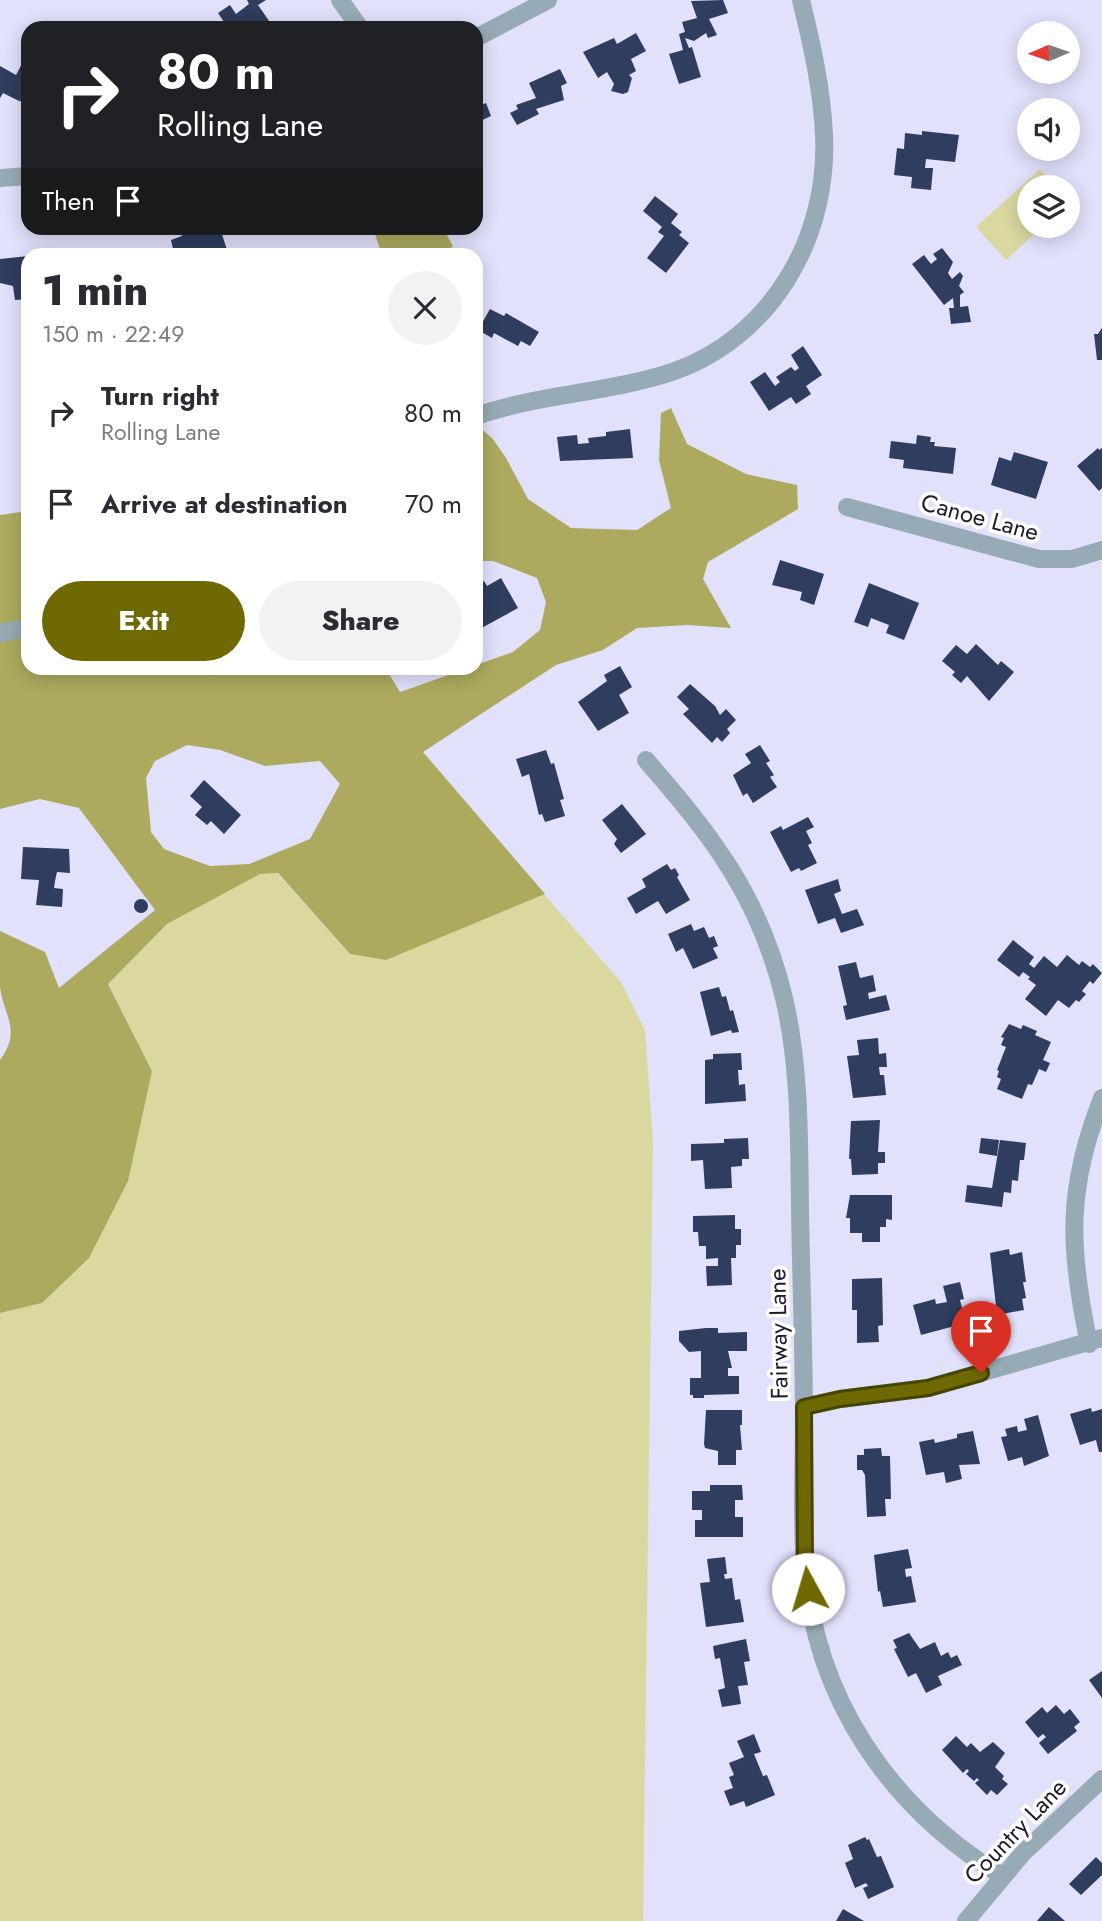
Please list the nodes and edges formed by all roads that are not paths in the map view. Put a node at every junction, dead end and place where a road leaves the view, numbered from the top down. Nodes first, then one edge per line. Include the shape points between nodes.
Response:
1 (340, 0) edge
2 (548, 0) edge
3 (801, 0) edge
4 (355, 21) edge
5 (483, 34) edge
6 (21, 176) edge
7 (0, 178) edge
8 (483, 414) edge
9 (846, 507) dead end
10 (1102, 550) edge
11 (21, 629) edge
12 (0, 633) edge
13 (646, 760) dead end
14 (1102, 1098) edge
15 (1095, 1341) edge
16 (804, 1407) junction
17 (1102, 1779) edge
18 (1002, 1876) junction
19 (966, 1921) edge

1 - 4 street
2 - 5 street
3 - 8 street via 819,82 822,181 804,248 775,299 737,338 693,364 635,382
6 - 7 street
9 - 10 street, Canoe Lane via 1040,559 1072,559
11 - 12 street
13 - 16 street, Fairway Lane via 699,821 746,894 784,998 796,1077
14 - 15 street via 1081,1163 1072,1224 1077,1289
15 - 16 street via 928,1388
16 - 18 street, Fairway Lane via 805,1566 811,1612 830,1678 861,1740 906,1800 964,1853
17 - 18 street, Country Lane
18 - 19 street, Country Lane

